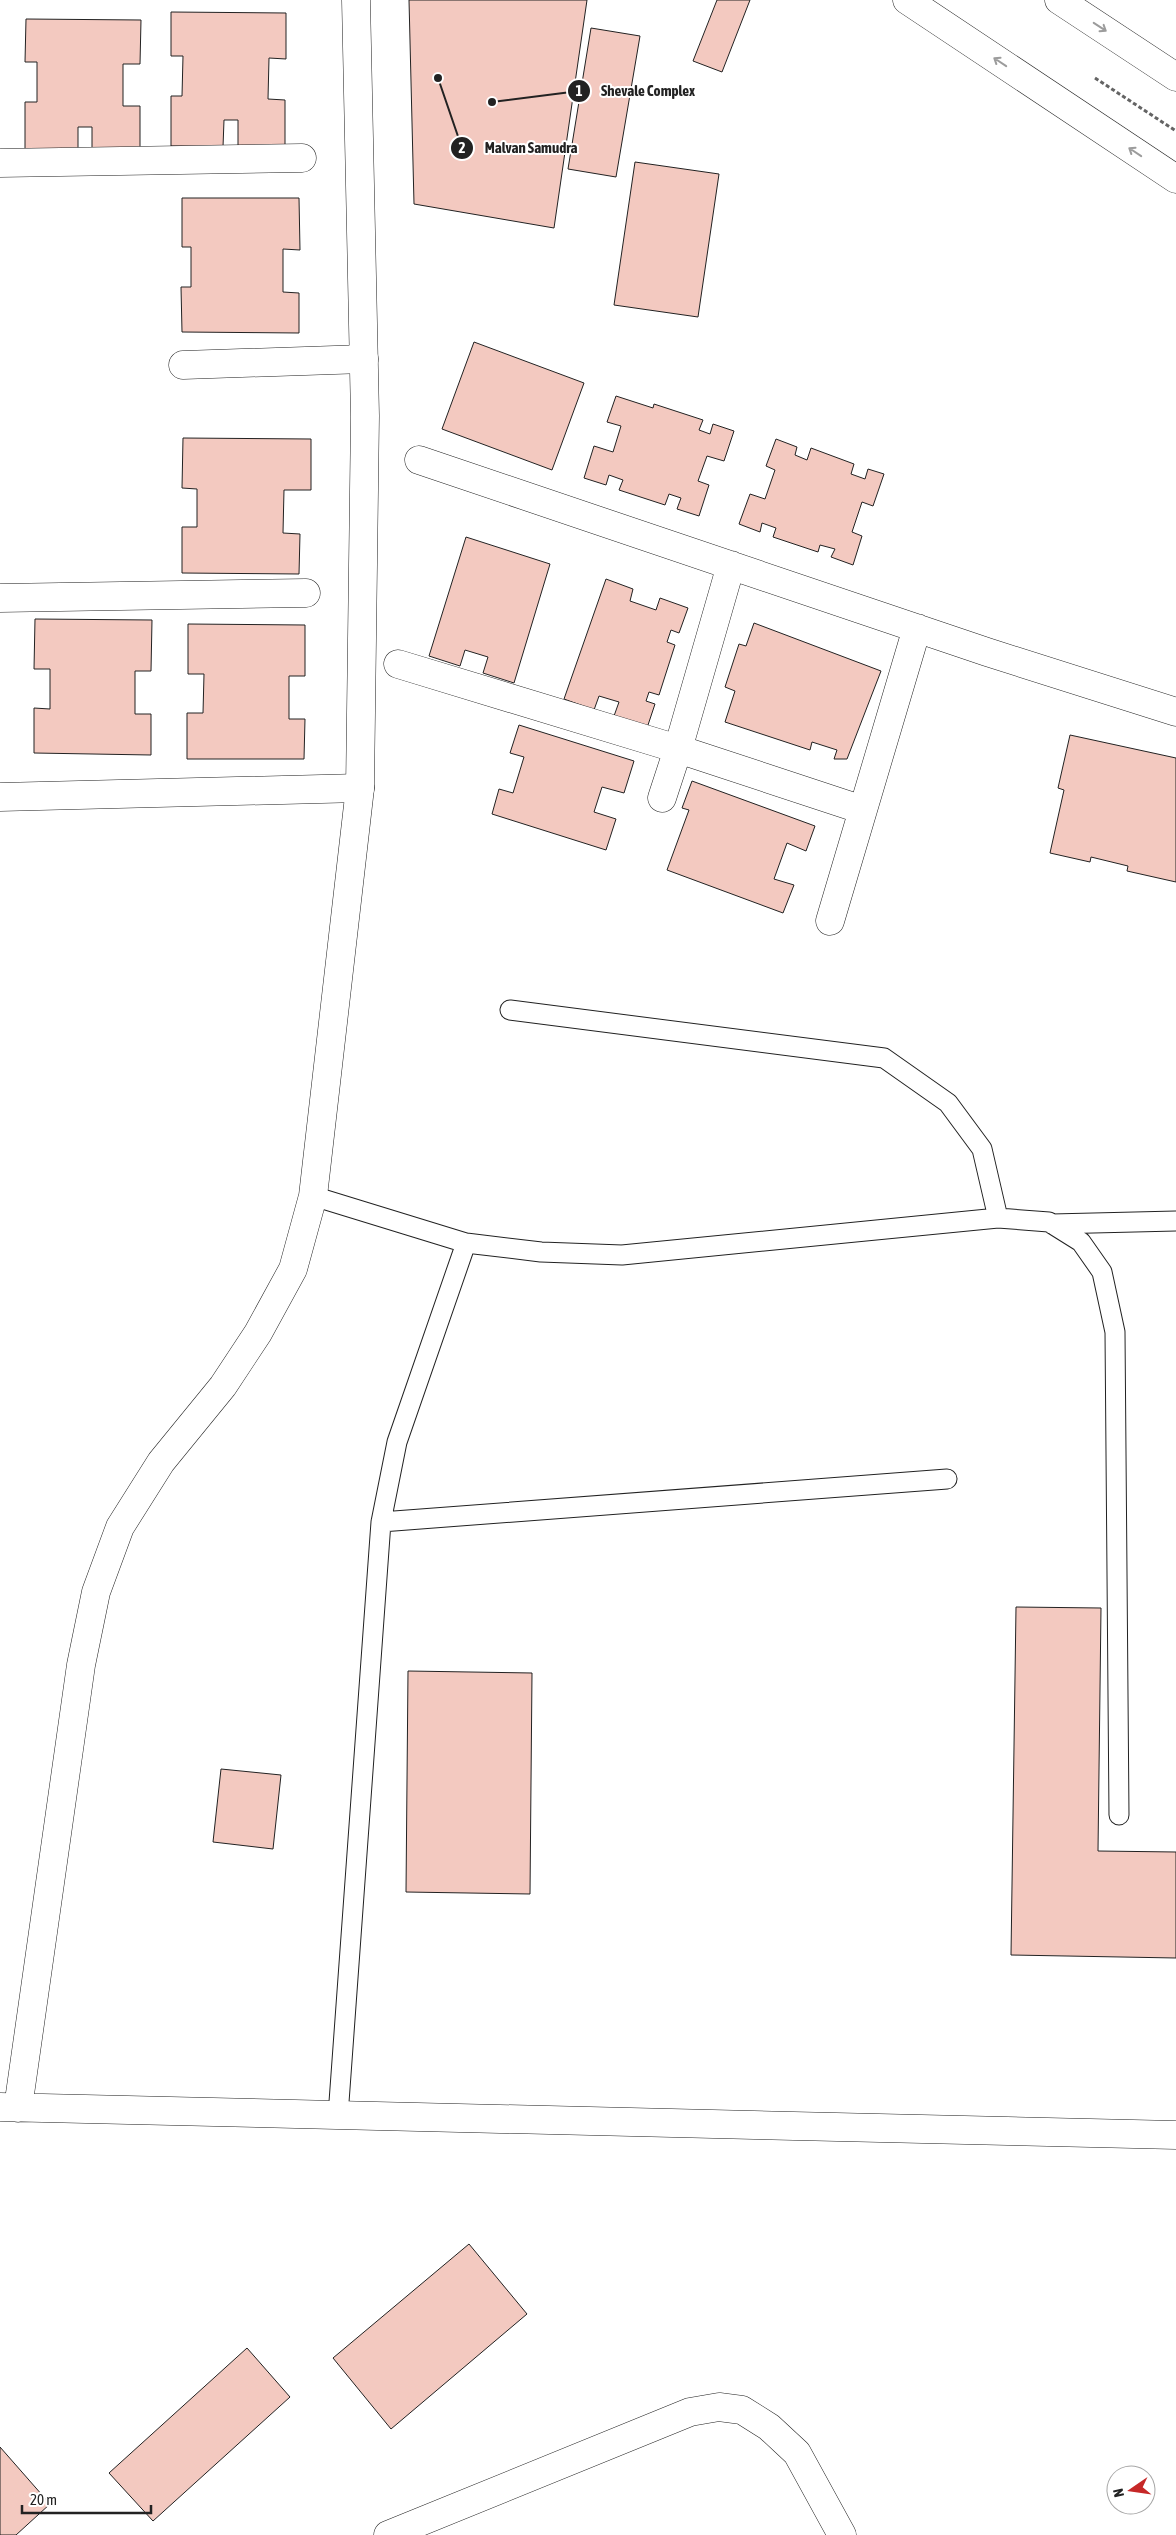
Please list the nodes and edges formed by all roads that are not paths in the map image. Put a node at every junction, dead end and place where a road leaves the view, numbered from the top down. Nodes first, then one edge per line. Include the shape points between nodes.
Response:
1 (356, 0) edge
2 (907, 0) edge
3 (1059, 0) edge
4 (1176, 77) edge
5 (302, 158) dead end
6 (0, 163) edge
7 (1176, 179) edge
8 (364, 359) junction
9 (183, 365) dead end
10 (419, 460) dead end
11 (731, 565) junction
12 (306, 593) dead end
13 (0, 598) edge
14 (917, 628) junction
15 (398, 664) dead end
16 (1176, 712) edge
17 (678, 750) junction
18 (360, 788) junction
19 (0, 797) edge
20 (662, 798) dead end
21 (863, 810) junction
22 (830, 921) dead end
23 (510, 1010) dead end
24 (313, 1196) junction
25 (998, 1218) junction
26 (1176, 1221) edge
27 (1052, 1224) junction
28 (466, 1243) junction
29 (947, 1479) dead end
30 (381, 1522) junction
31 (1119, 1815) dead end
32 (9, 2095) edge
33 (338, 2116) junction
34 (1176, 2135) edge
35 (388, 2535) edge
36 (842, 2535) edge

1 - 8 street
7 -> 2 street
3 -> 4 street
5 - 6 street
8 - 9 street
8 - 18 street via 366,416
10 - 11 street
11 - 14 street
11 - 17 street
12 - 13 street
14 - 16 street
14 - 21 street
15 - 17 street
17 - 20 street
17 - 21 street
18 - 19 street
18 - 24 street
21 - 22 street
23 - 25 lane via 884,1058 948,1103 982,1149
24 - 28 lane
24 - 32 street via 293,1270 223,1386 161,1462 120,1527 96,1592
25 - 27 lane
25 - 28 lane via 622,1254 541,1252
26 - 27 lane
27 - 31 lane via 1081,1242 1102,1272 1115,1332
28 - 30 lane via 397,1442
29 - 30 lane
30 - 33 lane
32 - 33 street via 68,2109
33 - 34 street
35 - 36 street via 690,2412 719,2407 742,2410 769,2427 797,2453

